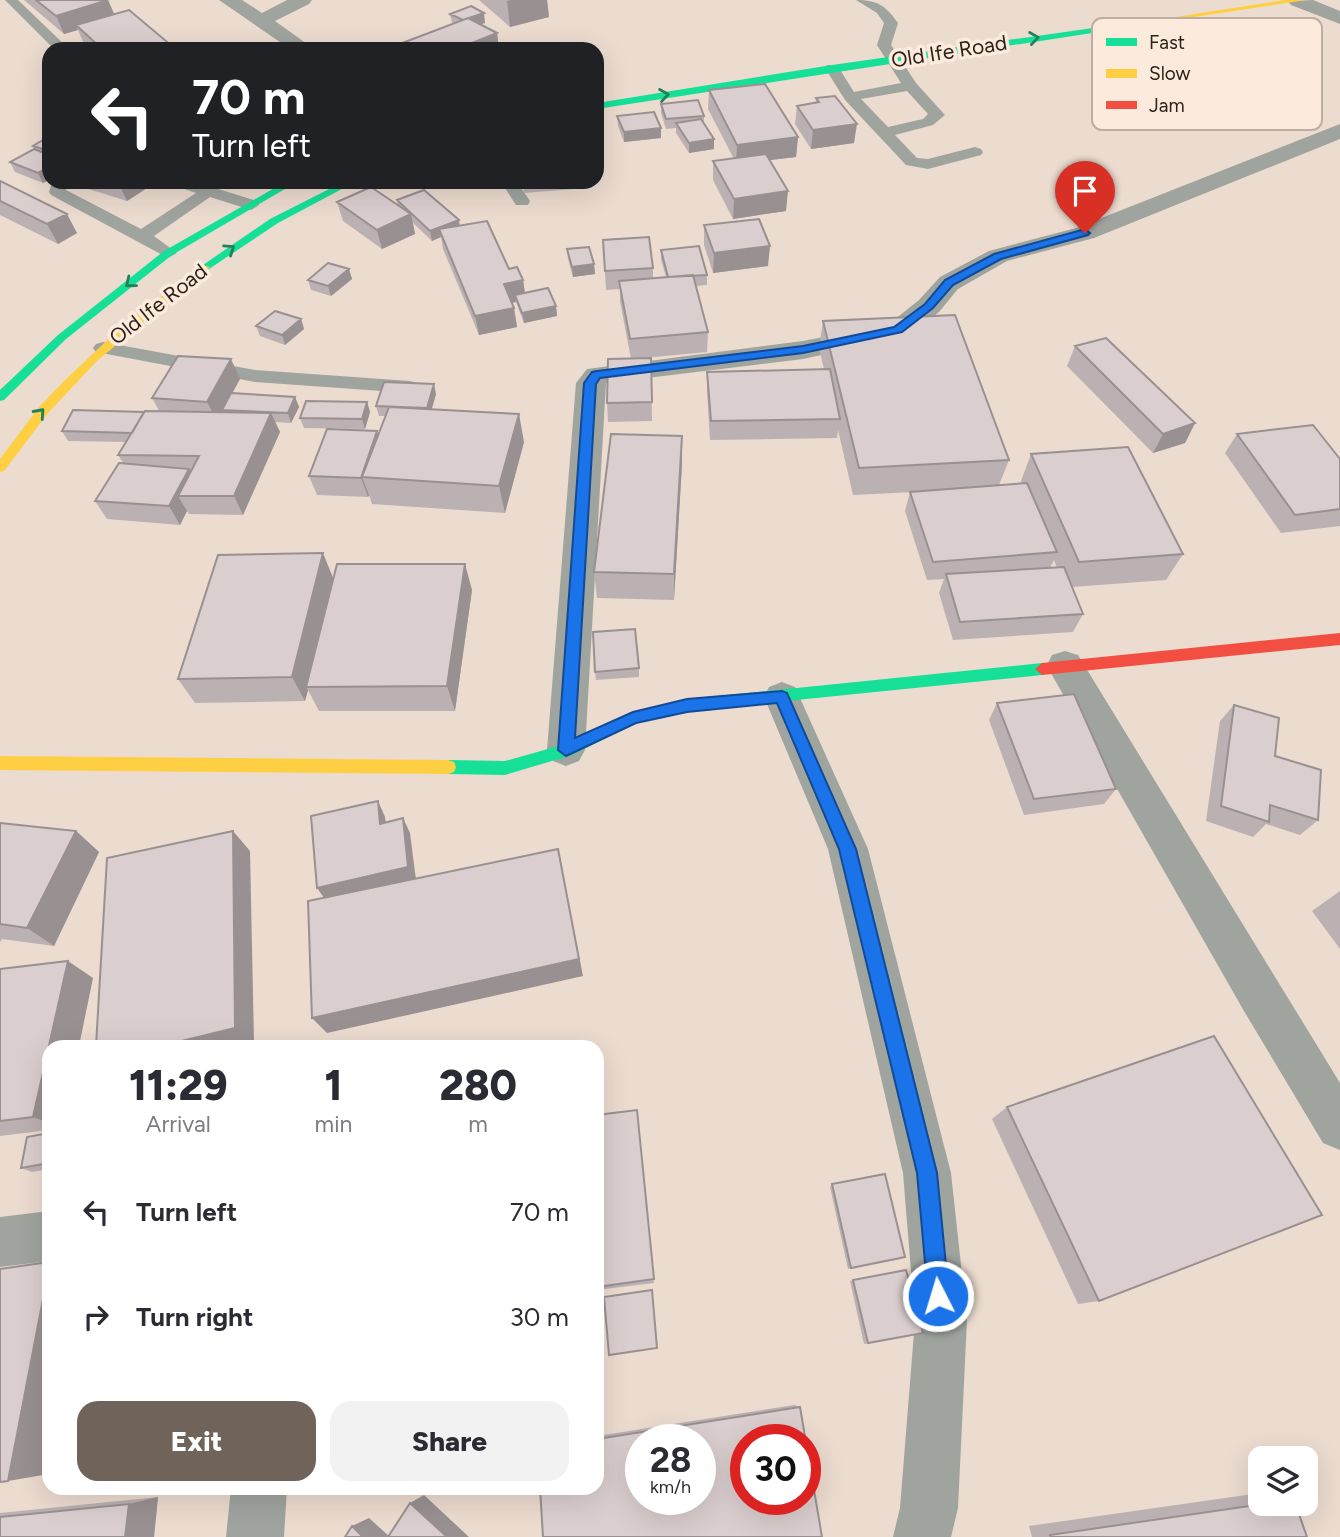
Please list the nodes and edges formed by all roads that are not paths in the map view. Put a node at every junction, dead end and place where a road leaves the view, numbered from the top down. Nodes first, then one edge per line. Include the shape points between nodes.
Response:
1 (229, 0) edge
2 (302, 0) edge
3 (863, 0) edge
4 (1192, 0) edge
5 (1300, 0) edge
6 (9, 2) edge
7 (210, 8) dead end
8 (1178, 18) edge
9 (1340, 18) edge
10 (262, 20) junction
11 (1045, 20) dead end
12 (1092, 31) edge
13 (951, 34) dead end
14 (54, 42) edge
15 (261, 42) edge
16 (294, 42) edge
17 (884, 45) junction
18 (838, 50) dead end
19 (894, 60) junction
20 (832, 68) junction
21 (910, 86) junction
22 (850, 97) junction
23 (604, 105) edge
24 (1340, 131) edge
25 (884, 133) junction
26 (975, 152) dead end
27 (58, 189) edge
28 (202, 189) edge
29 (280, 189) edge
30 (334, 189) edge
31 (514, 189) edge
32 (209, 191) junction
33 (522, 201) dead end
34 (251, 205) junction
35 (142, 236) junction
36 (168, 253) junction
37 (103, 348) junction
38 (410, 387) edge
39 (0, 397) edge
40 (0, 468) edge
41 (1340, 639) edge
42 (1065, 665) junction
43 (782, 697) junction
44 (566, 750) junction
45 (0, 763) edge
46 (1340, 1126) edge
47 (42, 1237) edge
48 (0, 1242) edge
49 (258, 1495) edge
50 (255, 1537) edge
51 (922, 1537) edge

1 - 10 street
2 - 10 street
3 - 17 lane via 882,10 891,23
4 - 11 main road
8 -> 5 main road, Old Ife Road
5 - 9 street
6 - 14 lane
7 - 15 street
10 - 16 street
19 -> 12 main road, Old Ife Road
13 - 17 main road, Old Ife Road
17 - 18 main road, Old Ife Road
17 - 19 lane
19 - 20 main road, Old Ife Road
19 - 21 lane
20 - 22 lane
23 -> 20 main road, Old Ife Road
21 - 22 lane
21 - 25 lane via 932,108 935,119
22 - 25 lane
24 - 44 street via 1085,233 998,256 949,283 898,330 803,350 597,375 590,383
25 - 26 lane via 919,164
27 - 35 lane
28 - 32 lane
29 - 34 main road, Old Ife Road
37 -> 30 main road, Old Ife Road via 231,248
31 - 33 lane
32 - 34 lane
32 - 35 lane
34 - 36 main road, Old Ife Road
35 - 36 lane
36 -> 39 main road, Old Ife Road via 62,337
37 - 38 lane via 255,376
40 -> 37 main road, Old Ife Road via 29,424
41 - 42 main road
42 - 43 main road
42 - 46 street
43 - 44 main road via 687,705 633,718
43 - 51 street via 848,849 927,1173 941,1320 929,1508
44 - 45 main road via 505,768
47 - 48 street
49 - 50 street

